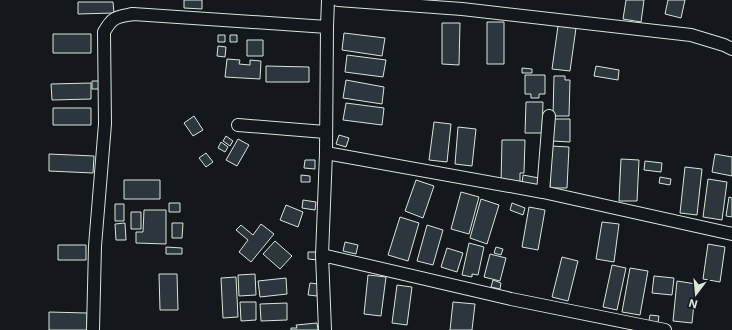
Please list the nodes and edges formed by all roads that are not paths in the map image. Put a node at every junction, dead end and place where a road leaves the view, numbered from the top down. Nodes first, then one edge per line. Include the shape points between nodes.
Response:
1 (328, 0) edge
2 (338, 0) edge
3 (327, 27) junction
4 (732, 49) edge
5 (549, 116) dead end
6 (238, 125) dead end
7 (325, 132) junction
8 (326, 153) junction
9 (543, 192) junction
10 (732, 234) edge
11 (322, 255) junction
12 (93, 330) edge
13 (325, 330) edge
14 (665, 330) edge

1 - 3 street
2 - 4 street via 462,10 683,34
3 - 7 street
3 - 12 street via 133,14 112,20 104,32 104,124 95,246
5 - 9 street
6 - 7 street
7 - 8 street
8 - 9 street
8 - 11 street
9 - 10 street
11 - 13 street
11 - 14 street via 511,299

